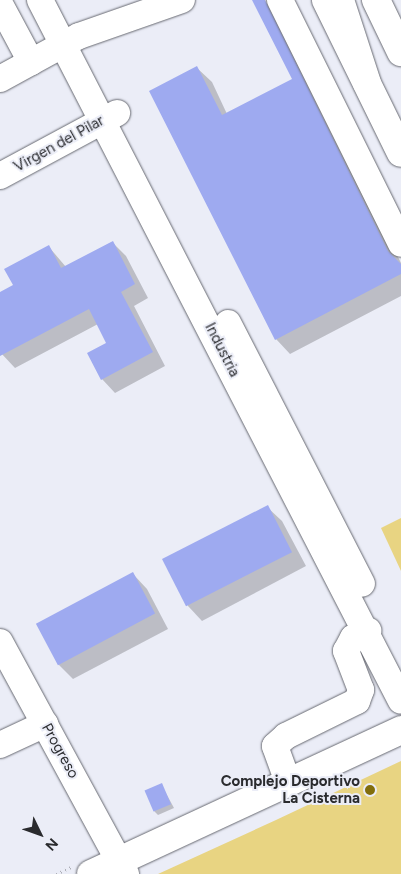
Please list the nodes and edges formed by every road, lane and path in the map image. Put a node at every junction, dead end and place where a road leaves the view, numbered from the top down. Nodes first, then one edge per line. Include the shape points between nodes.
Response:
1 (40, 0) edge
2 (60, 0) edge
3 (182, 0) edge
4 (280, 0) edge
5 (326, 0) edge
6 (340, 0) edge
7 (376, 0) edge
8 (0, 4) edge
9 (71, 40) junction
10 (17, 51) edge
11 (401, 52) edge
12 (0, 80) edge
13 (367, 83) junction
14 (110, 116) junction
15 (401, 153) edge
16 (0, 176) edge
17 (401, 244) edge
18 (368, 631) junction
19 (0, 642) edge
20 (401, 666) edge
21 (401, 702) edge
22 (45, 724) junction
23 (401, 730) edge
24 (0, 745) edge
25 (288, 782) junction
26 (123, 867) edge
27 (91, 874) edge

1 - 9 street, Industria
2 - 9 street, Industria
3 - 9 street
4 - 17 street
5 - 13 main road
6 - 13 main road
7 - 11 main road
8 - 10 street
9 - 10 street
9 - 14 street, Industria
10 - 12 street
13 - 15 main road
14 - 16 street, Virgen del Pilar
14 - 18 street, Industria
14 - 20 street, Industria via 336,528
18 - 21 street, Industria
18 - 25 street via 353,638 346,650 362,690 357,701 286,736 275,746
19 - 22 street, Progreso
22 - 24 street
22 - 26 street, Progreso
23 - 25 main road
25 - 26 main road
26 - 27 main road

